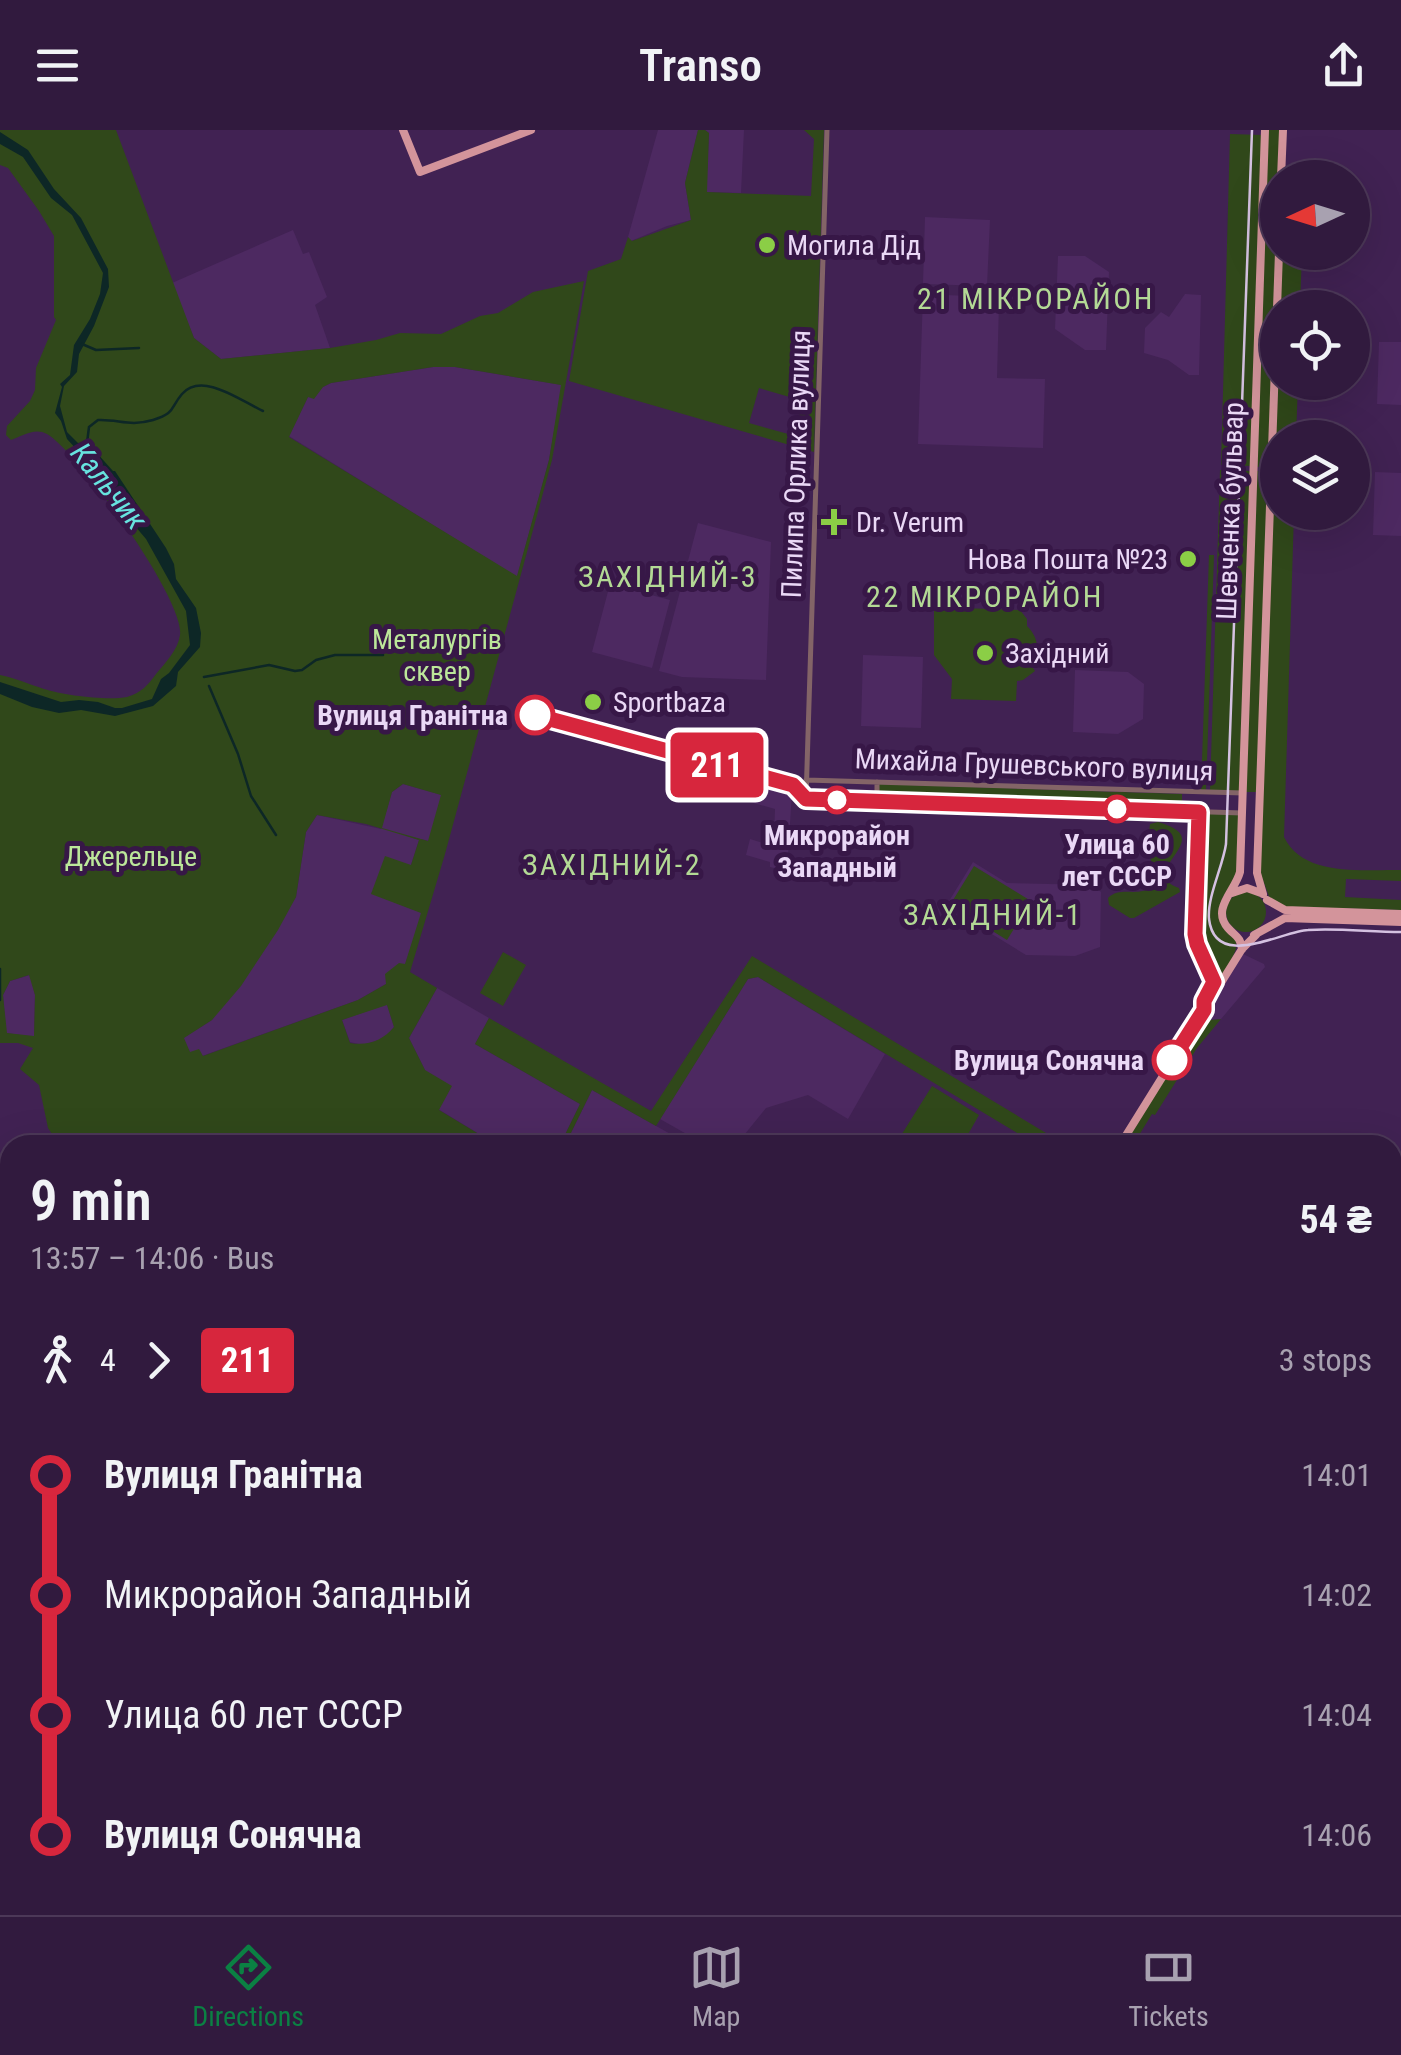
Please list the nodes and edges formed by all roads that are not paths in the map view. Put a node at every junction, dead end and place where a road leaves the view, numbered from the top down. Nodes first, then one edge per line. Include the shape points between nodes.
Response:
1 (403, 130) edge
2 (530, 130) edge
3 (827, 130) edge
4 (1266, 130) edge
5 (1283, 130) edge
6 (1282, 160) edge
7 (1278, 270) edge
8 (1273, 420) edge
9 (1254, 469) junction
10 (1260, 469) edge
11 (1269, 530) edge
12 (806, 780) junction
13 (877, 782) junction
14 (1242, 794) junction
15 (1260, 794) junction
16 (806, 799) joint
17 (877, 802) junction
18 (1242, 813) junction
19 (1259, 813) junction
20 (1232, 893) junction
21 (1265, 897) junction
22 (1401, 914) edge
23 (1401, 922) edge
24 (1259, 933) junction
25 (1235, 934) junction
26 (1242, 949) junction
27 (1126, 1135) edge

1 - 2 main road via 420,172
3 - 12 street, Пилипа Орлика вулиця
4 - 9 main road, Шевченка бульвар
5 - 6 main road
7 - 8 main road, Шевченка бульвар
9 - 10 main road
9 - 14 main road, Шевченка бульвар
11 - 15 main road, Шевченка бульвар
12 - 13 street, Михайла Грушевського вулиця
12 - 16 street, Пилипа Орлика вулиця
13 - 14 street, Михайла Грушевського вулиця
13 - 17 street
14 - 15 main road, Михайла Грушевського вулиця
14 - 18 main road, Шевченка бульвар
15 - 19 main road, Шевченка бульвар
16 - 17 street, Михайла Грушевського вулиця
17 - 18 street, Михайла Грушевського вулиця
18 - 19 main road, Михайла Грушевського вулиця
18 - 20 main road, Шевченка бульвар via 1240,872
19 - 21 main road, Шевченка бульвар via 1257,872
20 - 21 main road via 1247,888
20 - 25 main road via 1222,914
21 - 22 main road via 1286,910
21 - 24 main road via 1270,917
23 - 24 main road via 1284,918
24 - 25 main road
24 - 26 main road
25 - 26 main road
26 - 27 main road

